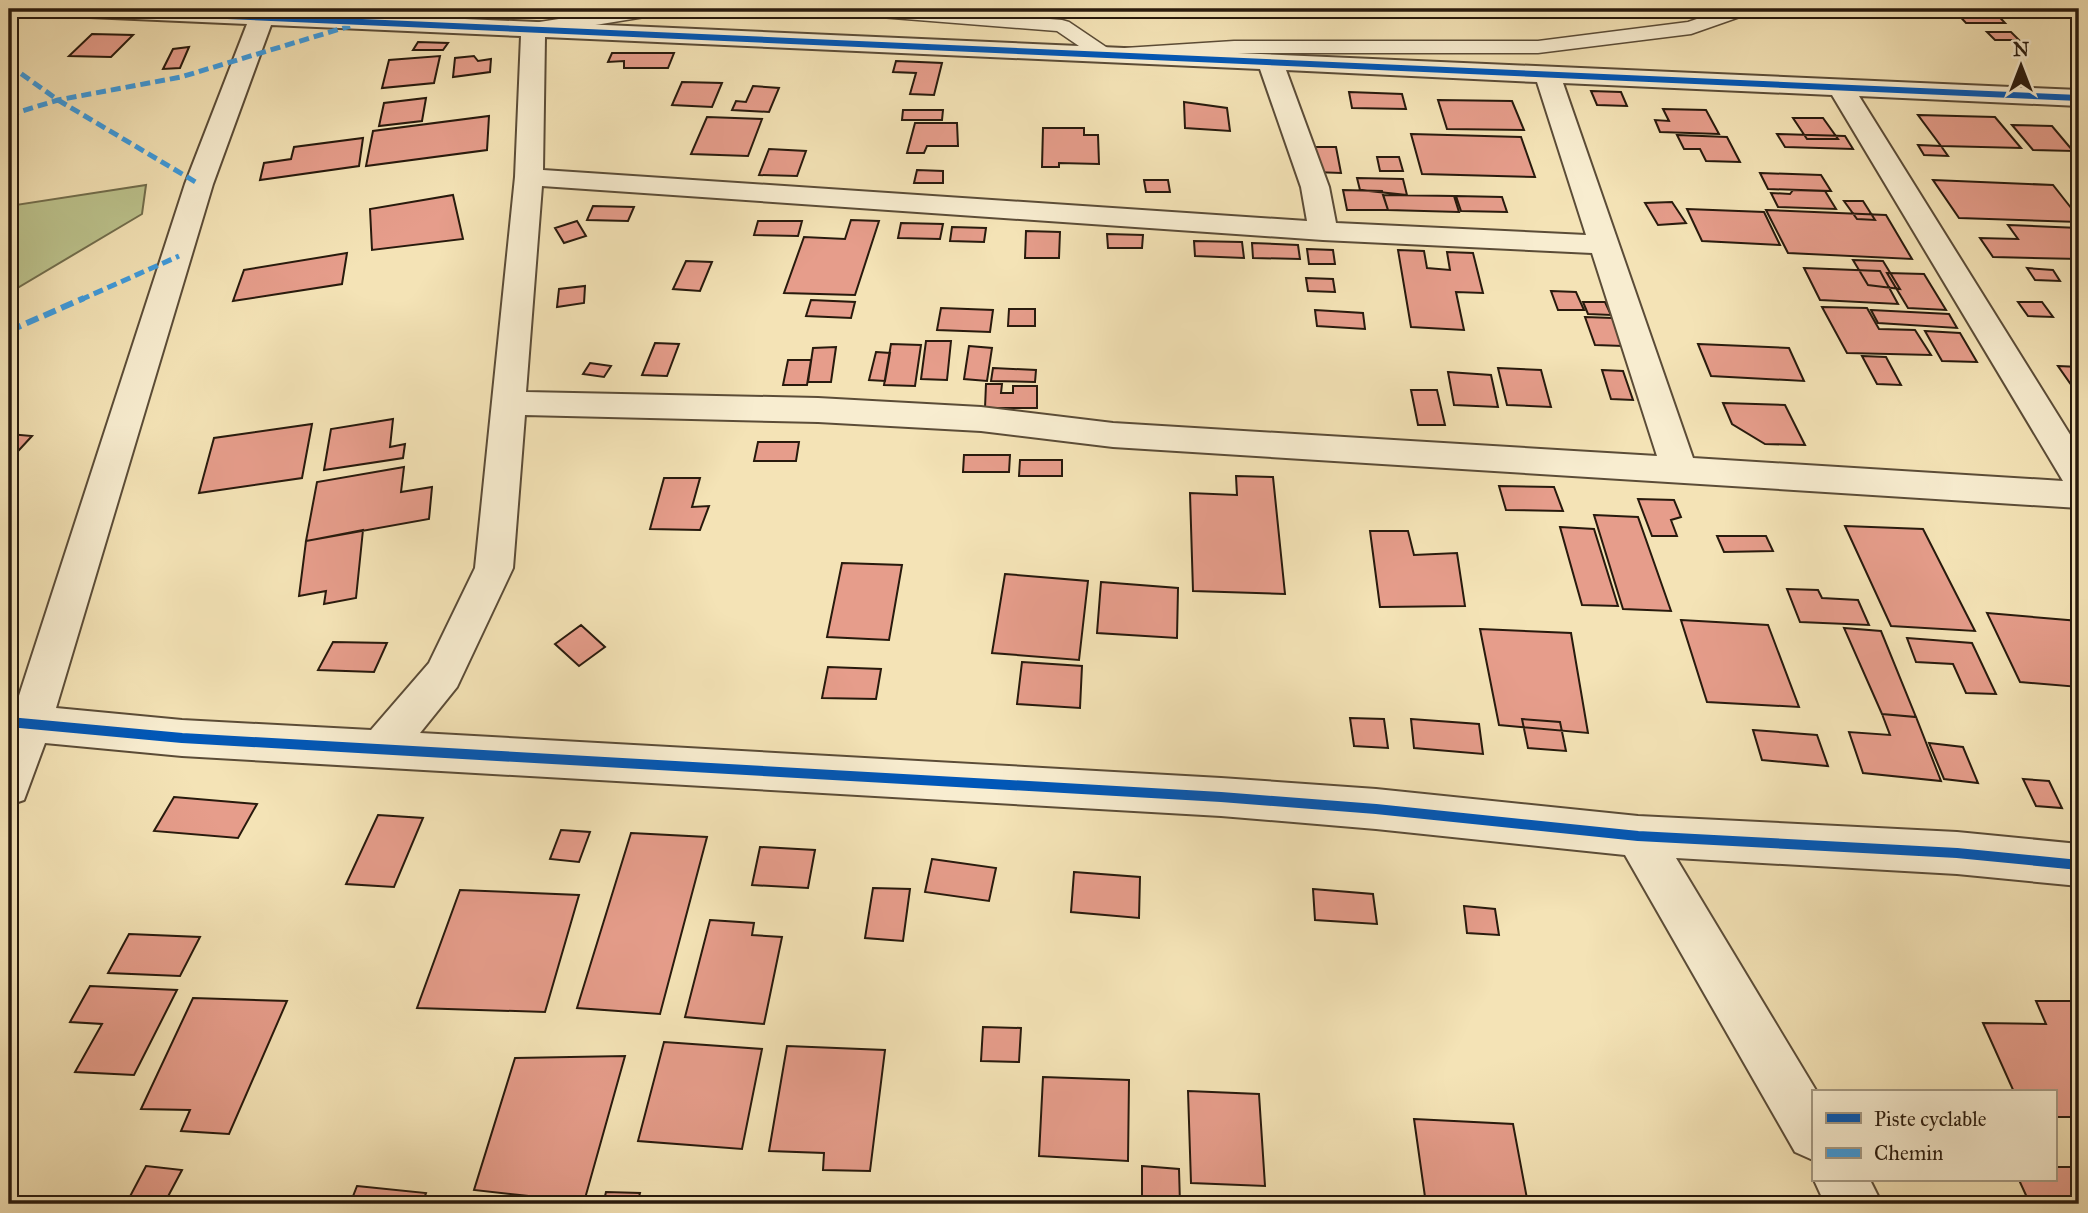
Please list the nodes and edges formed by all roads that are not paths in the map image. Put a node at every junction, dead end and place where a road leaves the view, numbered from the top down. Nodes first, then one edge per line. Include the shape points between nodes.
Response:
1 (68, 9) edge
2 (295, 9) edge
3 (688, 9) edge
4 (855, 9) edge
5 (1073, 9) edge
6 (1744, 9) edge
7 (262, 17) junction
8 (364, 22) junction
9 (1062, 26) junction
10 (533, 29) junction
11 (1052, 52) junction
12 (1105, 55) junction
13 (1270, 62) junction
14 (1547, 74) junction
15 (1841, 88) junction
16 (2079, 98) edge
17 (529, 177) junction
18 (1323, 231) junction
19 (1605, 246) junction
20 (510, 403) junction
21 (1681, 472) junction
22 (2079, 478) edge
23 (2079, 495) edge
24 (20, 723) edge
25 (382, 748) junction
26 (9, 786) edge
27 (1638, 835) junction
28 (2079, 864) edge
29 (1812, 1132) edge
30 (1841, 1182) edge
31 (1854, 1204) edge

1 - 7 street
2 - 8 lane
3 - 10 lane via 651,10
4 - 9 lane
5 - 9 lane
6 - 12 lane via 1691,28 1538,47 1234,47
7 - 8 street
7 - 24 street via 199,184
8 - 10 street
9 - 11 lane
9 - 12 lane
10 - 11 street
10 - 17 street
11 - 12 street
12 - 13 street
13 - 14 street
13 - 18 street via 1315,187
14 - 15 street
14 - 19 street
15 - 16 street
15 - 22 street
17 - 18 street
17 - 20 street
18 - 19 street
19 - 21 street
20 - 21 street via 832,410 981,419 1113,435
20 - 25 street via 494,568 443,675
21 - 23 street
24 - 25 street via 182,738
24 - 26 street
25 - 27 street via 1221,797
27 - 28 street
27 - 29 street
30 - 31 street

